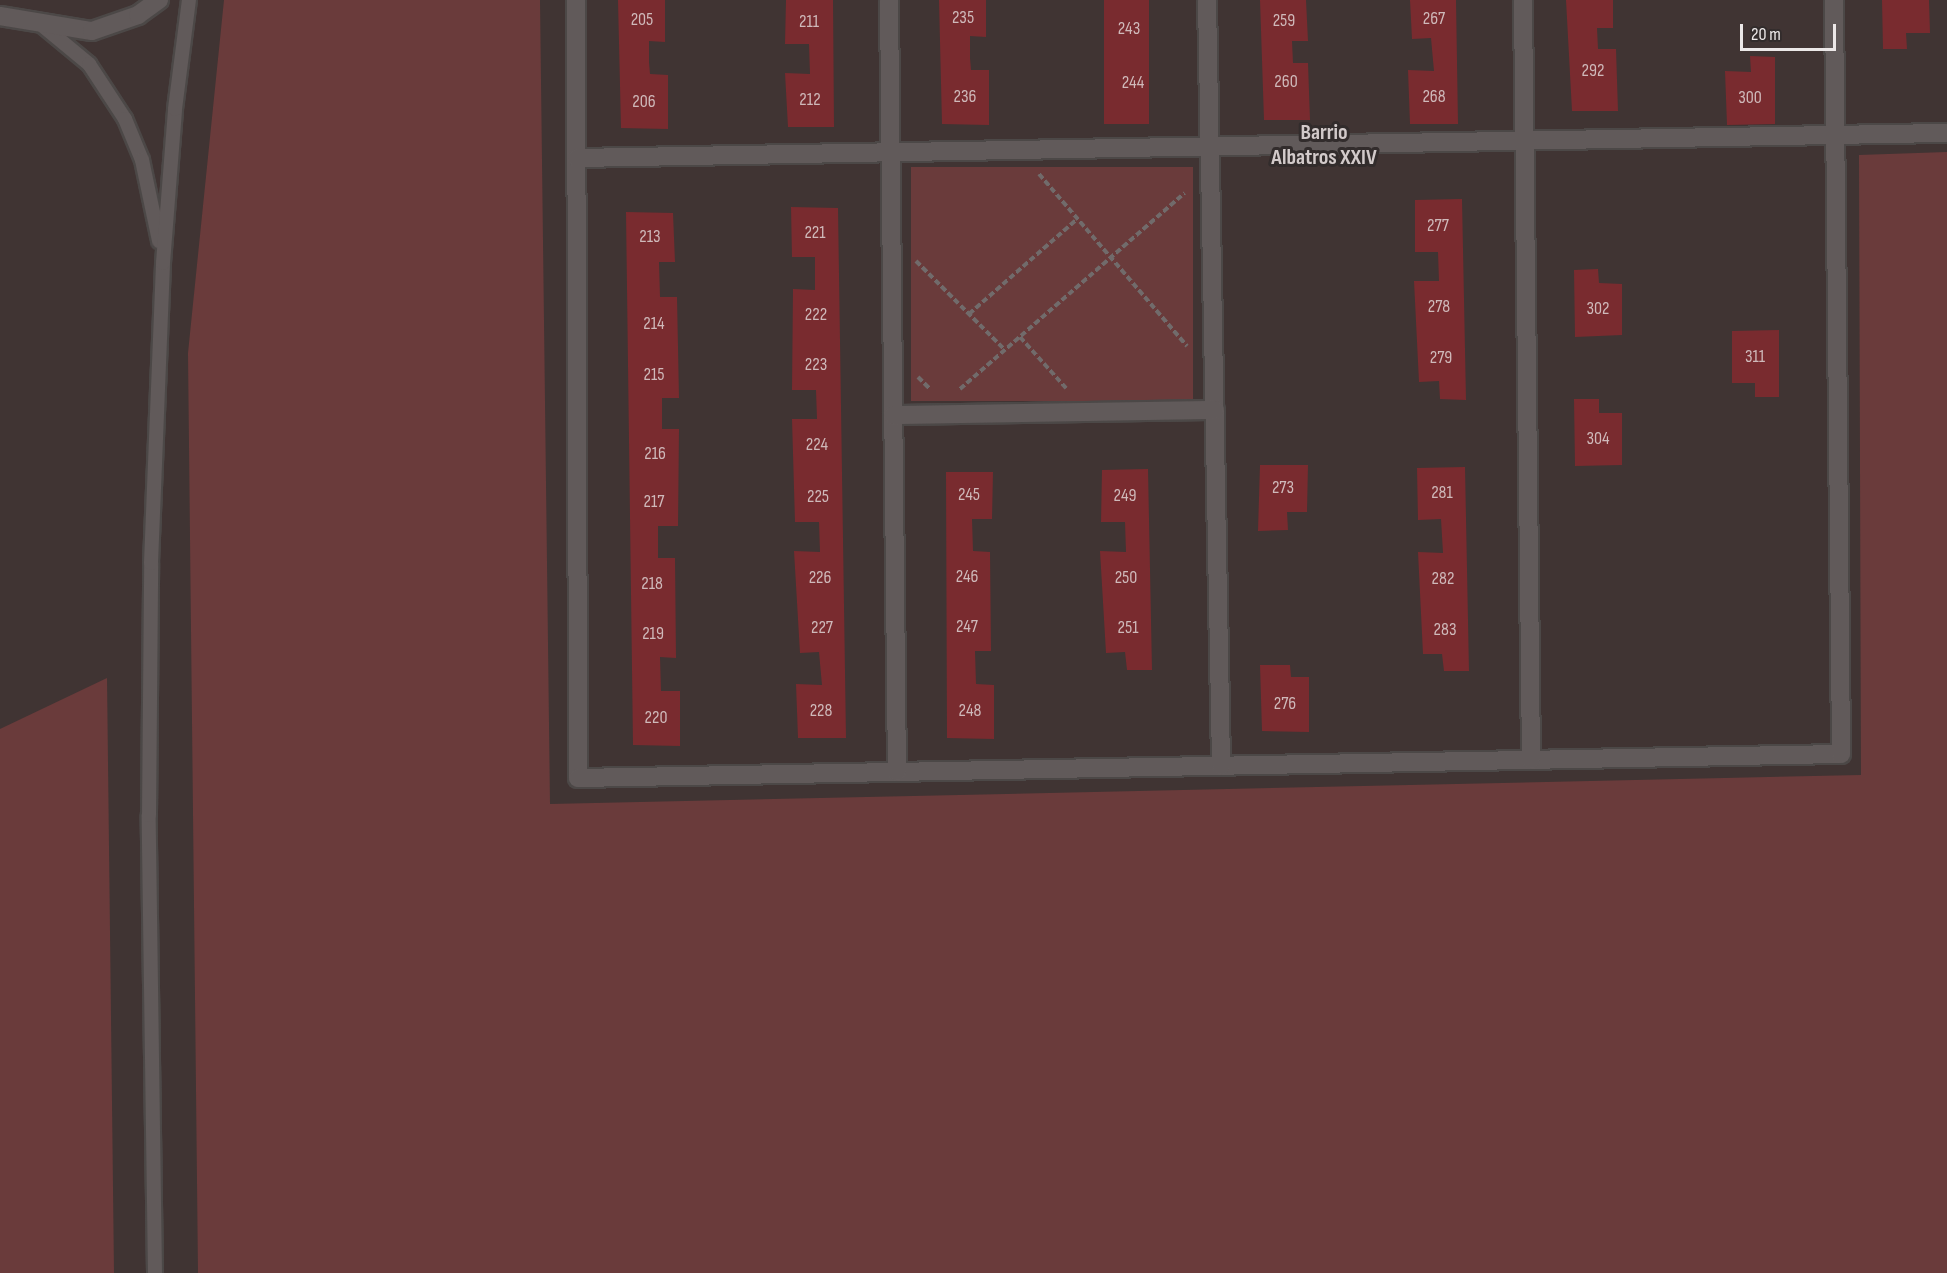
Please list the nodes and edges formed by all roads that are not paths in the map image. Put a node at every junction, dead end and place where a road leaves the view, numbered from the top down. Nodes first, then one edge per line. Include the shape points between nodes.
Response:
1 (159, 0) edge
2 (189, 0) edge
3 (576, 0) edge
4 (889, 0) edge
5 (1207, 0) edge
6 (1523, 0) edge
7 (1834, 0) edge
8 (0, 16) edge
9 (43, 26) junction
10 (1947, 133) edge
11 (1836, 135) junction
12 (1525, 141) junction
13 (1210, 146) junction
14 (891, 152) junction
15 (577, 158) junction
16 (163, 262) junction
17 (1215, 410) junction
18 (893, 415) junction
19 (1531, 760) junction
20 (1221, 766) junction
21 (897, 772) junction
22 (155, 1273) edge

1 - 9 street via 138,15 92,31
2 - 16 lane via 175,109
3 - 15 street
4 - 14 street
5 - 13 street
6 - 12 street
7 - 11 street
8 - 9 street
9 - 16 lane via 89,64 125,119 142,160
10 - 11 street
11 - 12 street
11 - 19 street via 1841,754
12 - 13 street
12 - 19 street
13 - 14 street
13 - 17 street
14 - 15 street
14 - 18 street
15 - 21 street via 579,778
16 - 22 lane via 150,562
17 - 18 street
17 - 20 street
18 - 21 street
19 - 20 street
20 - 21 street

